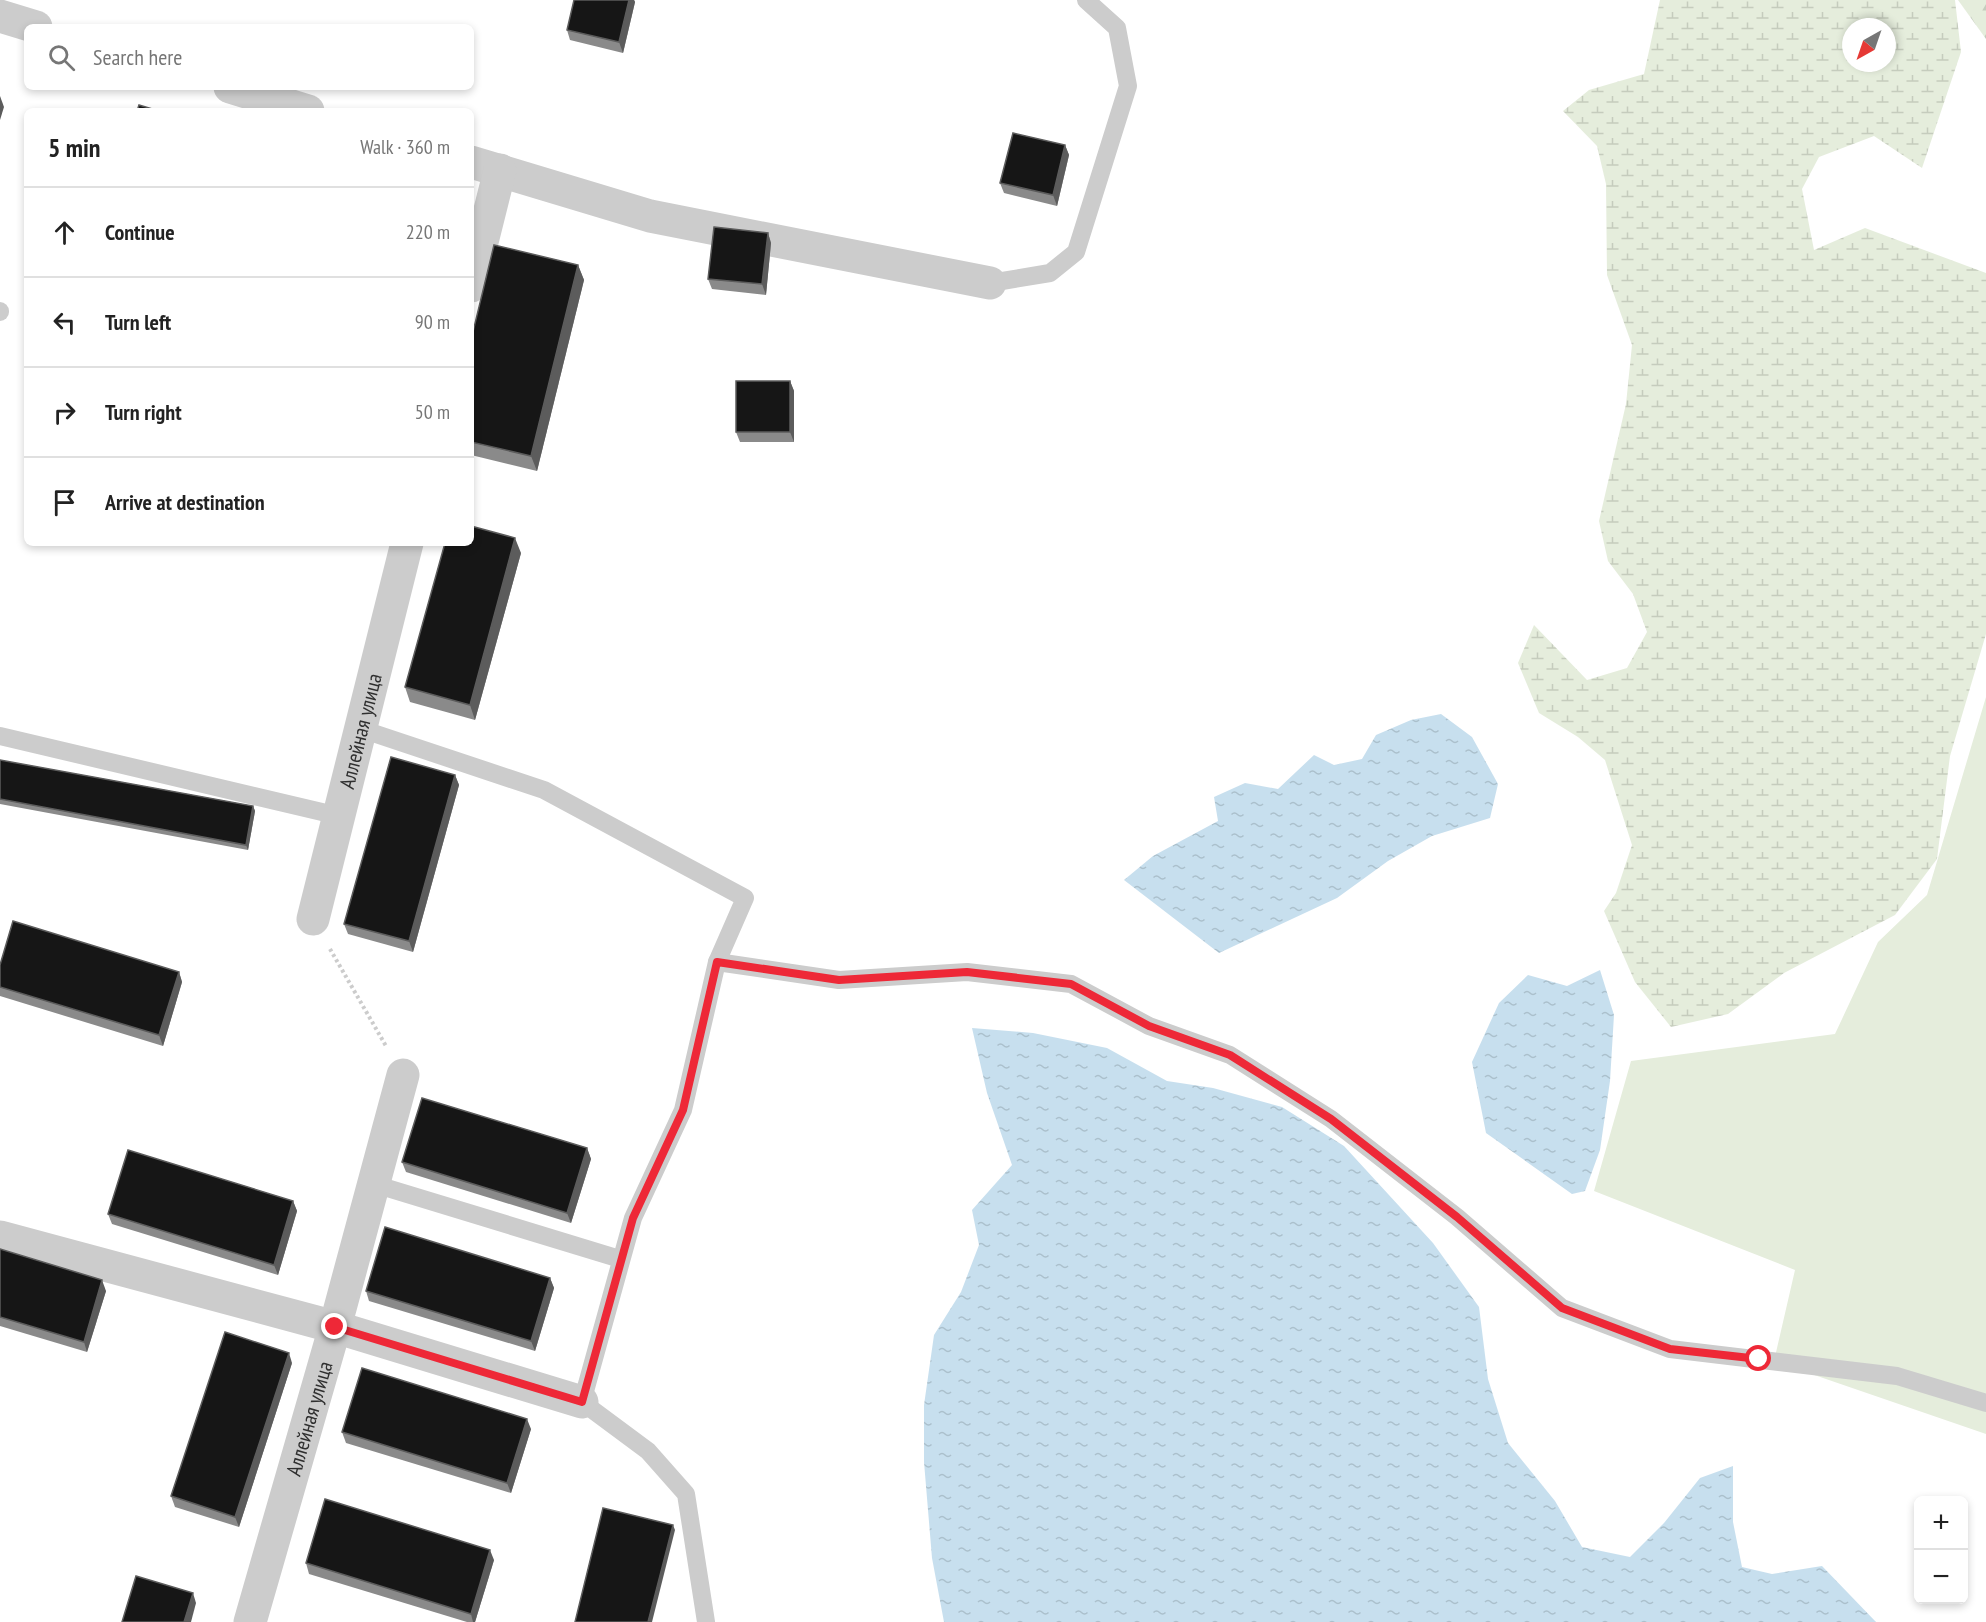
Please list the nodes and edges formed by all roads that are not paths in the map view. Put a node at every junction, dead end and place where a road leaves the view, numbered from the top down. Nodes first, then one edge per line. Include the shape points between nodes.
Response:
1 (1086, 0) edge
2 (0, 16) edge
3 (26, 24) edge
4 (240, 90) edge
5 (298, 108) edge
6 (485, 166) edge
7 (474, 260) edge
8 (990, 283) joint
9 (406, 546) edge
10 (361, 729) junction
11 (0, 736) edge
12 (339, 816) junction
13 (313, 919) road end
14 (717, 962) junction
15 (403, 1076) road end
16 (374, 1184) junction
17 (0, 1237) edge
18 (620, 1259) junction
19 (335, 1327) junction
20 (582, 1402) junction
21 (1986, 1403) edge
22 (250, 1622) edge
23 (706, 1622) edge

1 - 8 lane via 1117,28 1128,86 1076,252 1050,273
2 - 3 street
4 - 5 street
6 - 7 street
6 - 8 street via 650,216
9 - 10 street, Аллейная улица
10 - 12 street, Аллейная улица
10 - 14 lane via 544,790 745,898
11 - 12 lane
12 - 13 street, Аллейная улица
14 - 18 lane via 683,1110 633,1218
14 - 21 lane via 839,980 967,972 1071,984 1149,1026 1230,1055 1331,1119 1457,1217 1562,1308 1670,1349 1897,1376
15 - 16 street, Аллейная улица
16 - 18 lane
16 - 19 street, Аллейная улица
17 - 19 street
18 - 20 lane
19 - 20 street
19 - 22 street, Аллейная улица
20 - 23 lane via 648,1451 686,1494

